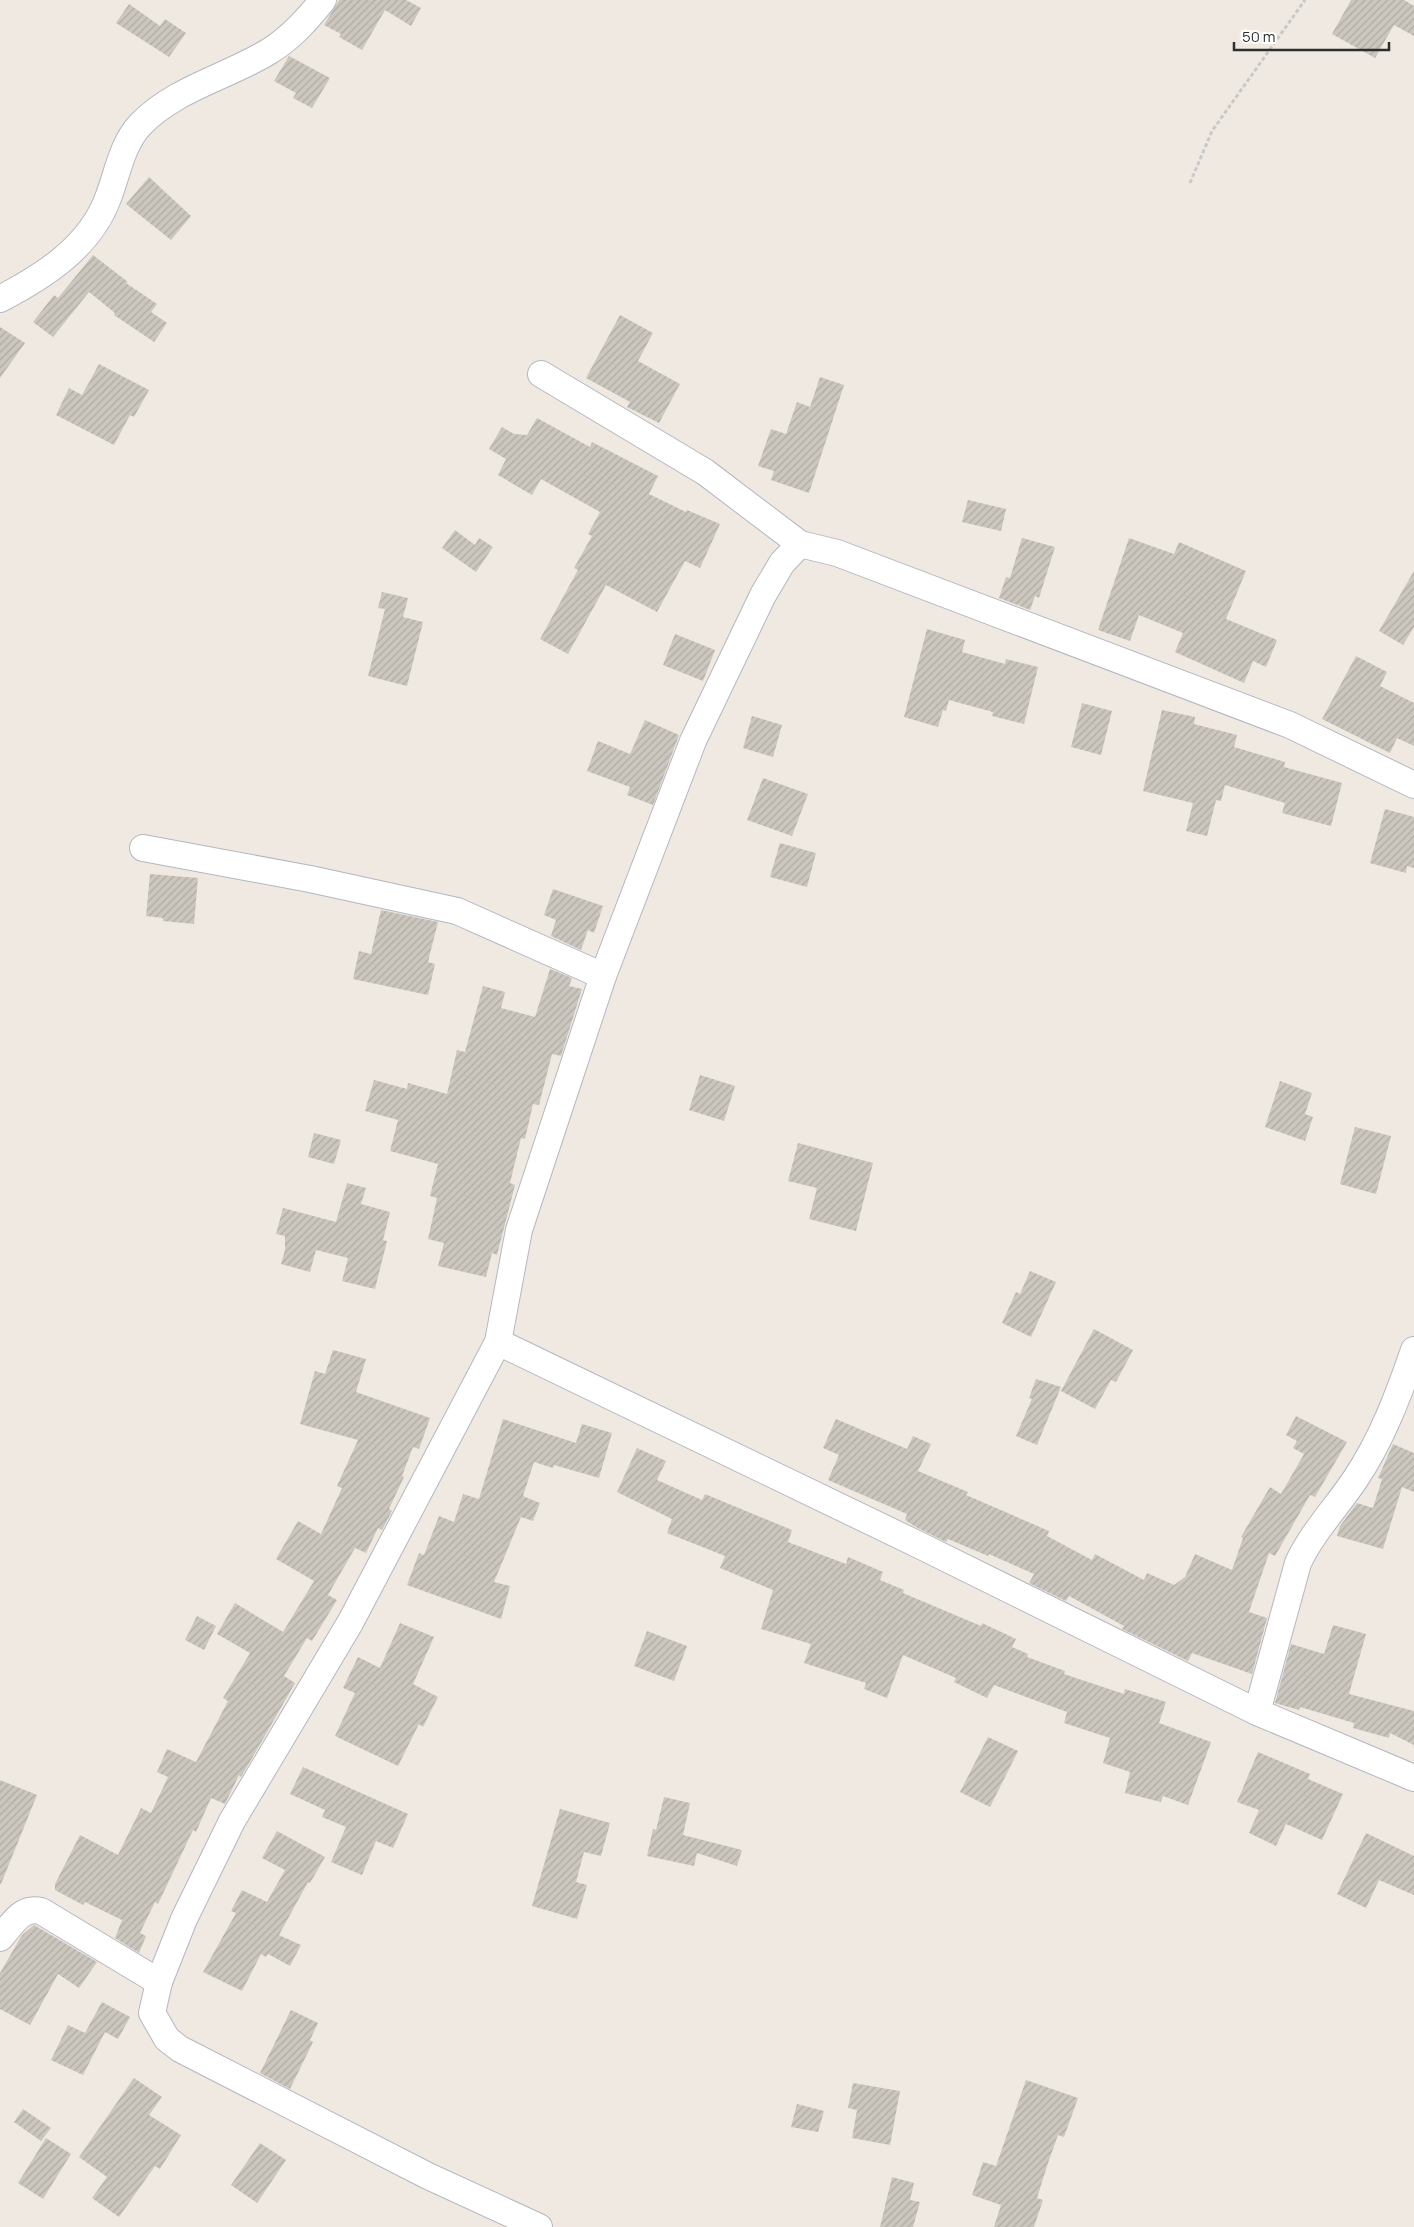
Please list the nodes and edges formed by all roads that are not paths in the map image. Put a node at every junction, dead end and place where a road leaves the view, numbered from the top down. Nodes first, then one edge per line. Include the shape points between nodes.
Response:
1 (323, 0) edge
2 (0, 300) edge
3 (541, 374) dead end
4 (800, 544) junction
5 (1414, 785) edge
6 (143, 848) dead end
7 (603, 976) junction
8 (498, 1342) junction
9 (1414, 1350) edge
10 (1257, 1712) junction
11 (1414, 1778) edge
12 (0, 1938) edge
13 (159, 1982) junction
14 (539, 2227) edge

1 - 2 street via 298,29 268,53 168,103 147,119 132,136 98,221 86,237 55,265
3 - 4 street via 705,472
4 - 5 street via 837,553 1290,725
4 - 7 street via 782,563 763,595 693,740
6 - 7 street via 310,878 457,911
7 - 8 street via 519,1230
8 - 10 street
8 - 13 street via 350,1623 232,1821 184,1919
9 - 10 street via 1373,1450 1298,1563
10 - 11 street
12 - 13 street via 24,1912 31,1909 42,1911
13 - 14 street via 152,2013 167,2039 180,2049 428,2176

